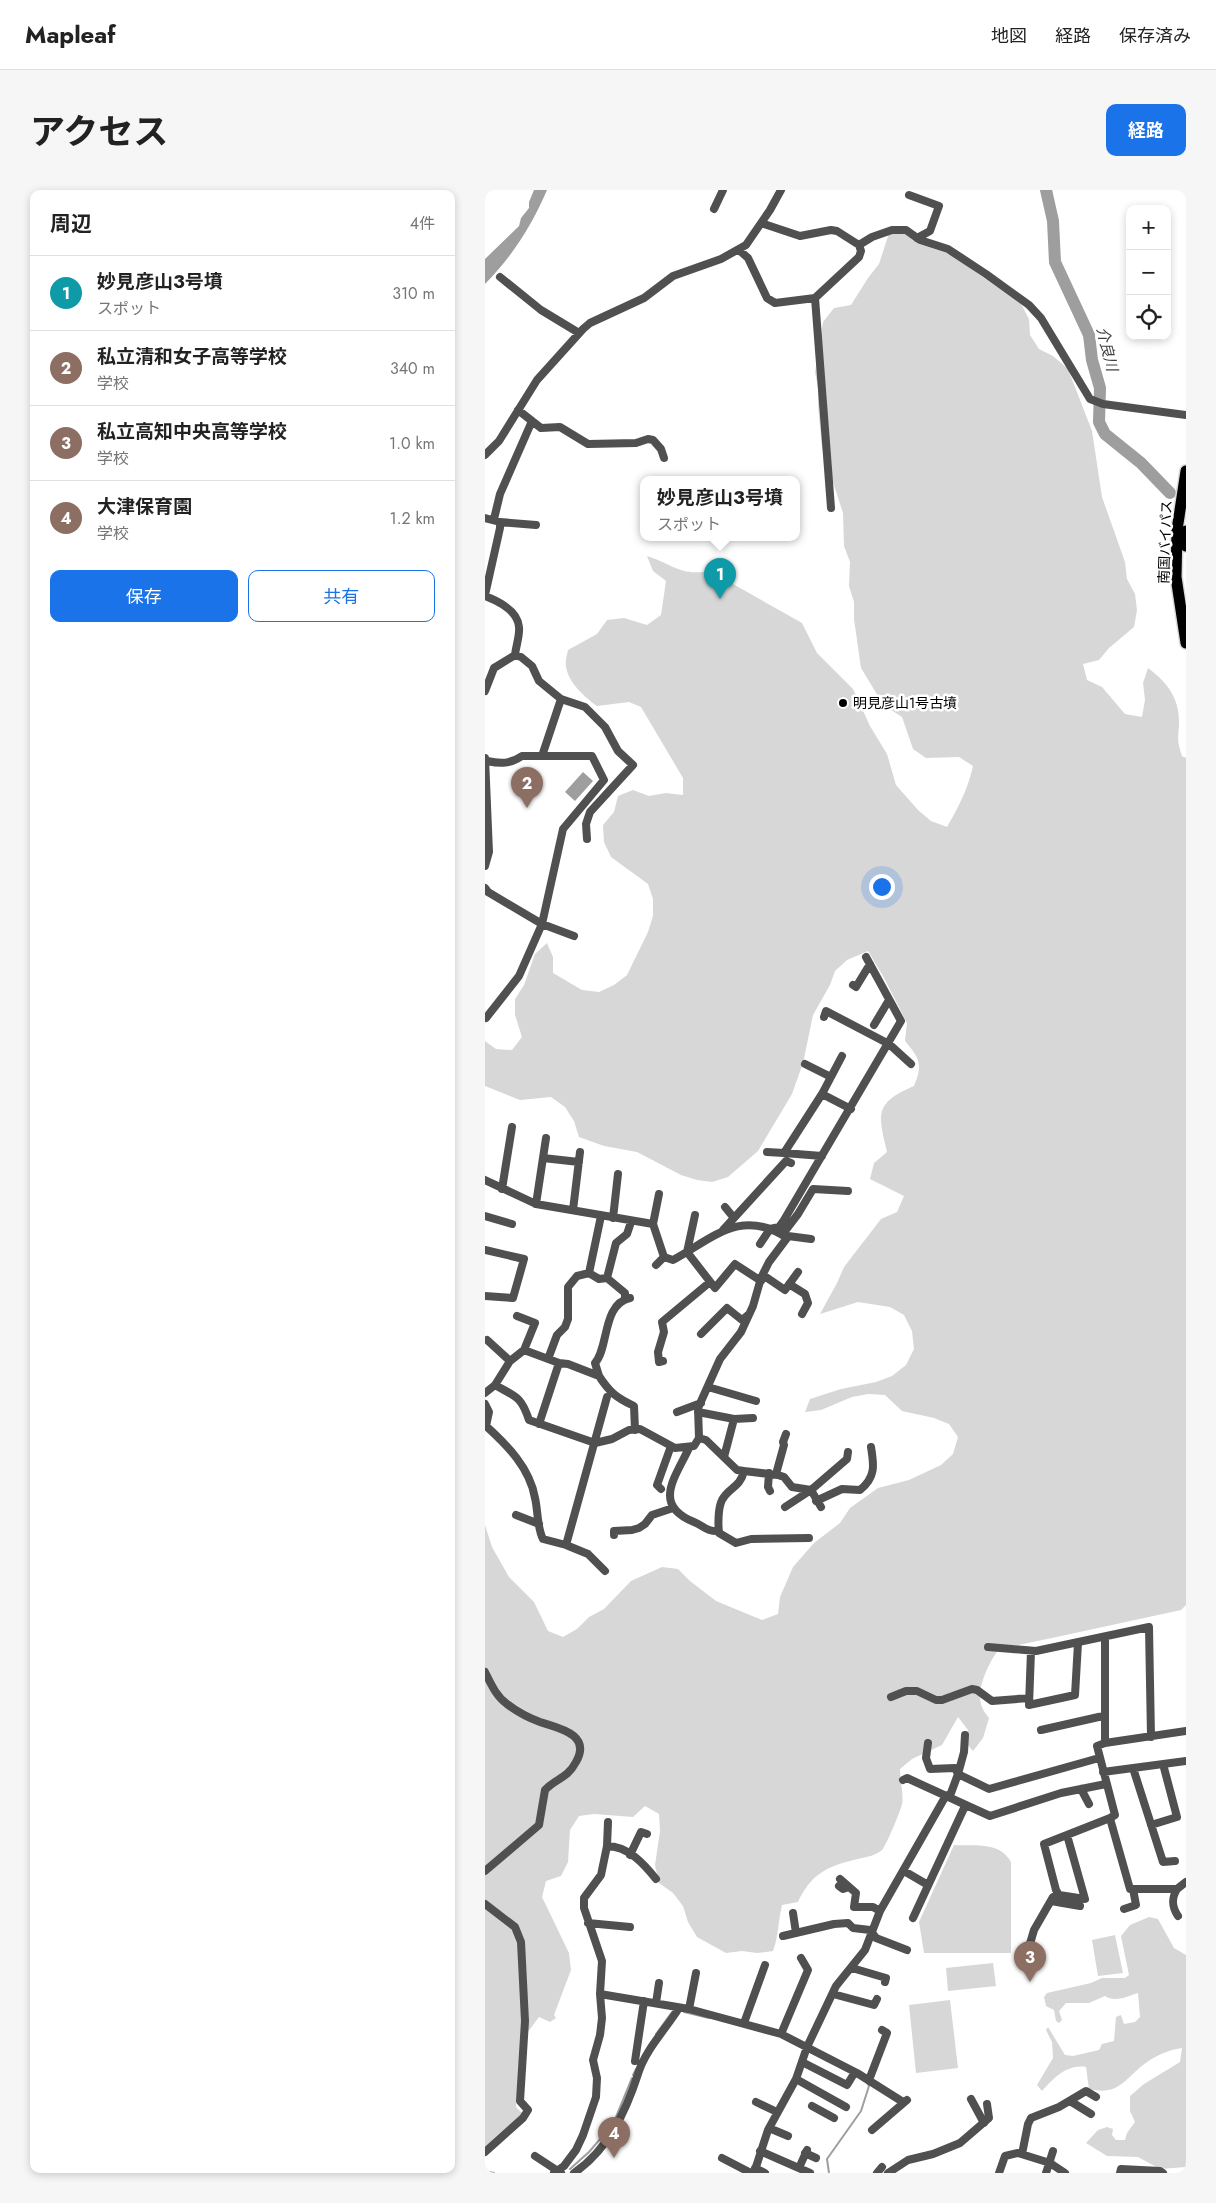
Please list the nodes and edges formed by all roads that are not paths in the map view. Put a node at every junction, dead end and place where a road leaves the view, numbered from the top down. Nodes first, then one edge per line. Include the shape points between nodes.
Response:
1 (723, 190) edge
2 (781, 190) edge
3 (909, 195) dead end
4 (714, 209) dead end
5 (761, 223) junction
6 (917, 238) junction
7 (859, 245) junction
8 (739, 250) junction
9 (500, 277) dead end
10 (815, 298) junction
11 (579, 333) junction
12 (518, 410) junction
13 (1186, 415) edge
14 (532, 421) junction
15 (485, 455) edge
16 (664, 458) dead end
17 (1186, 472) edge
18 (831, 508) dead end
19 (485, 518) edge
20 (497, 520) junction
21 (536, 524) dead end
22 (1186, 532) edge
23 (1186, 546) edge
24 (485, 595) edge
25 (1186, 643) edge
26 (515, 654) junction
27 (485, 691) edge
28 (561, 699) junction
29 (542, 756) junction
30 (486, 759) edge
31 (587, 839) dead end
32 (485, 866) edge
33 (485, 888) edge
34 (542, 924) junction
35 (574, 936) dead end
36 (853, 986) dead end
37 (889, 1000) junction
38 (824, 1017) dead end
39 (486, 1018) edge
40 (874, 1025) dead end
41 (889, 1044) junction
42 (843, 1056) dead end
43 (805, 1064) dead end
44 (911, 1064) dead end
45 (831, 1077) junction
46 (822, 1094) junction
47 (851, 1109) junction
48 (512, 1127) dead end
49 (546, 1138) dead end
50 (580, 1152) dead end
51 (767, 1152) dead end
52 (784, 1153) junction
53 (822, 1156) junction
54 (543, 1158) junction
55 (579, 1162) junction
56 (791, 1163) dead end
57 (618, 1174) dead end
58 (485, 1180) edge
59 (502, 1189) junction
60 (848, 1191) dead end
61 (659, 1194) dead end
62 (536, 1204) junction
63 (725, 1207) dead end
64 (573, 1210) junction
65 (798, 1214) junction
66 (695, 1215) dead end
67 (485, 1216) edge
68 (601, 1216) junction
69 (613, 1218) junction
70 (735, 1218) junction
71 (631, 1222) junction
72 (512, 1224) dead end
73 (653, 1224) junction
74 (779, 1227) junction
75 (723, 1230) junction
76 (770, 1230) junction
77 (787, 1237) junction
78 (811, 1239) dead end
79 (760, 1244) dead end
80 (485, 1250) edge
81 (687, 1252) junction
82 (663, 1258) junction
83 (656, 1265) dead end
84 (589, 1272) junction
85 (798, 1272) dead end
86 (607, 1278) junction
87 (762, 1278) junction
88 (710, 1282) junction
89 (789, 1284) junction
90 (485, 1296) edge
91 (750, 1314) junction
92 (802, 1314) dead end
93 (517, 1316) dead end
94 (701, 1334) dead end
95 (487, 1340) dead end
96 (524, 1350) junction
97 (548, 1359) junction
98 (510, 1361) junction
99 (663, 1361) dead end
100 (559, 1363) junction
101 (599, 1376) junction
102 (495, 1385) junction
103 (708, 1387) junction
104 (485, 1393) edge
105 (607, 1397) dead end
106 (756, 1402) dead end
107 (701, 1403) junction
108 (485, 1404) edge
109 (677, 1412) dead end
110 (698, 1412) junction
111 (753, 1418) dead end
112 (734, 1419) junction
113 (539, 1424) junction
114 (635, 1430) junction
115 (786, 1434) dead end
116 (699, 1438) junction
117 (595, 1443) junction
118 (671, 1446) junction
119 (871, 1447) dead end
120 (689, 1448) junction
121 (848, 1452) dead end
122 (724, 1457) junction
123 (744, 1471) junction
124 (773, 1473) junction
125 (661, 1489) dead end
126 (811, 1490) junction
127 (770, 1491) dead end
128 (785, 1507) dead end
129 (673, 1508) junction
130 (516, 1515) dead end
131 (539, 1524) junction
132 (719, 1531) junction
133 (614, 1535) dead end
134 (809, 1538) dead end
135 (566, 1546) junction
136 (605, 1572) dead end
137 (1105, 1637) junction
138 (1078, 1643) junction
139 (988, 1647) dead end
140 (1031, 1651) junction
141 (485, 1672) edge
142 (891, 1697) dead end
143 (1029, 1698) junction
144 (1103, 1716) junction
145 (1041, 1730) dead end
146 (1186, 1731) edge
147 (965, 1735) dead end
148 (1151, 1737) junction
149 (928, 1743) dead end
150 (1105, 1743) junction
151 (1099, 1758) junction
152 (1186, 1761) edge
153 (1163, 1764) junction
154 (1133, 1768) junction
155 (1103, 1772) junction
156 (958, 1774) junction
157 (903, 1780) dead end
158 (1106, 1784) junction
159 (1081, 1789) junction
160 (946, 1798) junction
161 (1089, 1804) dead end
162 (965, 1806) junction
163 (1110, 1818) junction
164 (608, 1822) dead end
165 (1151, 1825) junction
166 (647, 1834) dead end
167 (1067, 1835) junction
168 (607, 1846) junction
169 (631, 1855) junction
170 (1175, 1860) dead end
171 (485, 1871) edge
172 (904, 1871) junction
173 (655, 1879) dead end
174 (839, 1882) dead end
175 (1186, 1882) edge
176 (928, 1885) junction
177 (1133, 1889) junction
178 (1177, 1889) junction
179 (1059, 1896) junction
180 (1051, 1901) junction
181 (485, 1904) edge
182 (1080, 1906) dead end
183 (1124, 1909) dead end
184 (880, 1911) junction
185 (793, 1913) dead end
186 (1178, 1916) dead end
187 (913, 1918) dead end
188 (588, 1923) junction
189 (630, 1927) dead end
190 (796, 1933) junction
191 (873, 1934) junction
192 (783, 1936) dead end
193 (1029, 1947) dead end
194 (907, 1950) dead end
195 (801, 1958) dead end
196 (765, 1965) dead end
197 (852, 1968) junction
198 (696, 1973) dead end
199 (885, 1982) dead end
200 (659, 1983) dead end
201 (600, 1994) junction
202 (833, 1994) junction
203 (877, 1999) dead end
204 (644, 2001) junction
205 (656, 2003) junction
206 (679, 2008) junction
207 (689, 2010) junction
208 (744, 2023) junction
209 (882, 2030) dead end
210 (781, 2034) junction
211 (807, 2047) junction
212 (635, 2061) dead end
213 (802, 2062) junction
214 (855, 2072) junction
215 (795, 2079) junction
216 (869, 2080) junction
217 (1096, 2097) dead end
218 (971, 2099) dead end
219 (834, 2101) junction
220 (1070, 2101) junction
221 (756, 2102) dead end
222 (987, 2104) dead end
223 (812, 2106) dead end
224 (846, 2108) dead end
225 (777, 2112) junction
226 (827, 2114) junction
227 (1091, 2114) dead end
228 (835, 2118) dead end
229 (983, 2123) junction
230 (769, 2128) junction
231 (872, 2130) dead end
232 (788, 2136) dead end
233 (965, 2145) dead end
234 (760, 2151) junction
235 (1053, 2151) dead end
236 (485, 2152) edge
237 (939, 2152) junction
238 (1022, 2154) junction
239 (535, 2156) dead end
240 (722, 2158) dead end
241 (816, 2158) dead end
242 (1050, 2163) junction
243 (799, 2168) junction
244 (882, 2171) edge
245 (558, 2172) edge
246 (753, 2172) edge
247 (574, 2173) edge
248 (765, 2173) edge
249 (810, 2173) edge
250 (999, 2173) edge
251 (1046, 2173) edge
252 (1065, 2173) edge
253 (1121, 2173) edge
254 (1163, 2173) edge

1 - 4 street
2 - 5 street
3 - 6 street via 939,206 930,231
5 - 7 street via 800,236 837,231
5 - 8 street
6 - 7 street via 906,230 892,230
6 - 13 street via 948,250 1029,305 1041,318 1090,399 1103,404
7 - 10 street via 859,256
8 - 10 street via 748,258 767,298 775,304
8 - 11 street via 673,276 645,298 590,323
9 - 11 street via 541,310
10 - 18 street
11 - 12 street via 537,380
12 - 14 street
12 - 15 street via 499,441
14 - 16 street via 541,428 560,427 588,444 653,440
14 - 20 street via 500,494
17 - 25 highway, 南国バイパス via 1177,530 1176,577
19 - 20 street
20 - 21 street
20 - 24 street
22 - 23 highway, 南国バイパス
24 - 26 street via 509,609 516,618 519,627
26 - 27 street via 494,668
26 - 28 street via 532,666 539,681
28 - 29 street
28 - 31 street via 585,707 605,727 617,751 633,765 590,812 586,824
29 - 30 street via 522,756 513,762 500,764
29 - 34 street via 591,756 604,780 563,829
30 - 32 street via 489,852
33 - 34 street
34 - 35 street
34 - 39 street via 519,976
36 - 37 street via 856,988 868,961
37 - 40 street
37 - 41 street via 901,1021
38 - 41 street via 826,1011
41 - 44 street
41 - 47 street
42 - 45 street
43 - 45 street
45 - 46 street
46 - 47 street
46 - 52 street
47 - 53 street
48 - 59 street
49 - 54 street
50 - 55 street
51 - 52 street
52 - 53 street
53 - 74 street
54 - 55 street
54 - 62 street
55 - 64 street
56 - 70 street via 786,1161
57 - 69 street
58 - 59 street
59 - 62 street
60 - 65 street via 813,1189
61 - 73 street
62 - 64 street
63 - 70 street
64 - 68 street
65 - 74 street via 785,1230
65 - 77 street
66 - 81 street
67 - 72 street
68 - 69 street
68 - 84 street
69 - 71 street
70 - 75 street
71 - 73 street
71 - 86 street via 627,1234 616,1243
73 - 82 street
74 - 76 street
75 - 76 street via 741,1226
75 - 81 street
76 - 77 street
76 - 79 street
77 - 78 street
77 - 87 street
80 - 90 street via 524,1259 513,1298
81 - 82 street via 673,1260
81 - 88 street
82 - 83 street
84 - 86 street via 599,1279
84 - 97 street via 577,1276 568,1288 568,1319
85 - 89 street
86 - 101 street via 628,1298 611,1317 605,1332 601,1357 595,1363
87 - 88 street via 735,1264 715,1288
87 - 89 street via 785,1290
87 - 91 street
88 - 99 street via 663,1322 664,1332 657,1352 659,1362
89 - 92 street via 805,1294 808,1303
91 - 94 street via 742,1320 727,1308
91 - 103 street via 720,1359
93 - 96 street via 535,1323
95 - 98 street
96 - 97 street
96 - 98 street
97 - 100 street
98 - 102 street
100 - 101 street
100 - 113 street
101 - 114 street via 617,1398 634,1406
102 - 104 street
102 - 113 street via 521,1401 529,1420
103 - 106 street
103 - 107 street
105 - 117 street
107 - 109 street
107 - 110 street
108 - 131 street via 489,1412 485,1426 499,1437 531,1480
110 - 112 street
110 - 116 street
111 - 112 street
112 - 122 street
113 - 117 street
114 - 117 street
114 - 118 street
115 - 124 street via 785,1445
116 - 120 street
116 - 122 street via 706,1440
117 - 135 street
118 - 120 street
118 - 125 street via 657,1485
119 - 126 street via 874,1469 860,1490 842,1489 819,1504
120 - 129 street via 670,1491
121 - 126 street via 847,1459
122 - 123 street via 737,1470
123 - 124 street
123 - 132 street via 737,1487 721,1501
124 - 126 street via 784,1477 792,1487
124 - 127 street via 768,1487
126 - 128 street
129 - 132 street via 677,1514 709,1531
129 - 133 street via 652,1515 639,1528 614,1532
130 - 131 street
131 - 135 street via 543,1539
132 - 134 street via 736,1543 752,1539
135 - 136 street via 588,1554
137 - 138 street
137 - 144 street
137 - 148 street via 1149,1628
138 - 140 street
138 - 143 street via 1075,1695 1029,1706
139 - 140 street
140 - 143 street
141 - 171 street via 505,1702 539,1722 566,1730 577,1740 579,1750 577,1761 569,1773 545,1790 539,1825
142 - 143 street via 917,1691 942,1700 972,1689 992,1701
144 - 145 street
144 - 150 street
146 - 148 street
147 - 156 street
148 - 150 street
149 - 156 street via 926,1758 929,1769 955,1768
150 - 151 street via 1097,1746
151 - 155 street
151 - 156 street via 989,1788
152 - 153 street
153 - 154 street
153 - 165 street via 1177,1817
154 - 155 street
154 - 165 street
155 - 158 street
156 - 160 street
157 - 160 street via 907,1778
158 - 159 street
158 - 163 street via 1115,1815
159 - 161 street
159 - 162 street via 990,1816
160 - 162 street
160 - 172 street
162 - 176 street
163 - 167 street
163 - 177 street via 1127,1881
164 - 168 street
165 - 170 street via 1163,1862
166 - 169 street via 641,1832
167 - 179 street via 1044,1844
167 - 179 street via 1085,1899
168 - 169 street via 617,1846
168 - 188 street via 601,1875 584,1898
169 - 173 street via 644,1863
172 - 176 street
172 - 184 street
174 - 184 street via 856,1893 854,1906 873,1907
175 - 178 street
176 - 187 street
177 - 178 street
177 - 183 street via 1136,1905
178 - 186 street via 1173,1901
179 - 180 street
180 - 182 street
180 - 193 street via 1034,1930
181 - 236 street via 515,1927 521,1942 525,2021 520,2101 528,2110
184 - 191 street
185 - 190 street
188 - 189 street
188 - 201 street via 602,1961
190 - 191 street via 847,1923 853,1928 870,1930
190 - 192 street
191 - 194 street
191 - 197 street
195 - 210 street via 808,1970
196 - 208 street
197 - 199 street via 885,1978
197 - 202 street
198 - 207 street
200 - 205 street
201 - 204 street
201 - 245 street via 602,2018 593,2060 597,2098 583,2135
202 - 203 street via 874,2004
202 - 211 street
204 - 205 street
204 - 212 street
205 - 206 street
206 - 207 street
206 - 247 street via 644,2061 618,2126 587,2163
207 - 208 street
208 - 210 street
209 - 216 street via 887,2034 875,2051
210 - 211 street
211 - 213 street
211 - 214 street
213 - 214 street via 847,2085
213 - 215 street
214 - 216 street
215 - 219 street
215 - 225 street
216 - 231 street via 905,2101
217 - 220 street via 1086,2091
218 - 229 street
219 - 224 street
219 - 226 street
220 - 227 street
220 - 238 street via 1031,2118
221 - 225 street
222 - 229 street via 989,2118
223 - 226 street
225 - 230 street
226 - 228 street
229 - 237 street via 960,2143
230 - 232 street
230 - 234 street
233 - 237 street via 944,2154
234 - 243 street
234 - 246 street
235 - 242 street
237 - 244 street
238 - 242 street
238 - 250 street via 1005,2156
239 - 245 street
240 - 246 street
241 - 243 street via 806,2152
242 - 251 street
242 - 252 street
243 - 249 street
246 - 248 street
253 - 254 street via 1121,2169

